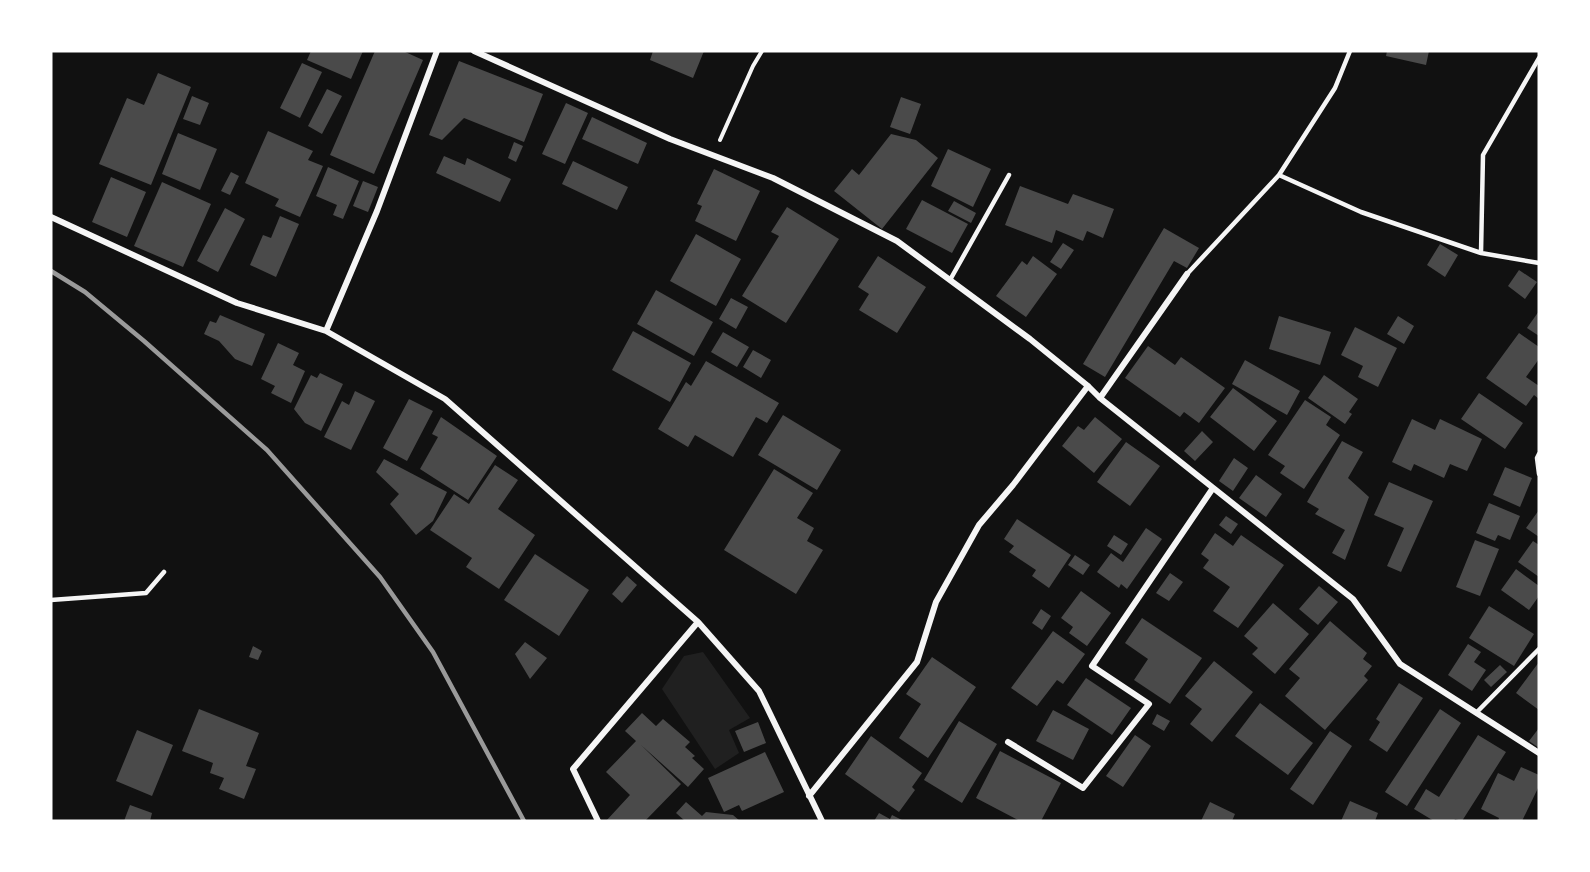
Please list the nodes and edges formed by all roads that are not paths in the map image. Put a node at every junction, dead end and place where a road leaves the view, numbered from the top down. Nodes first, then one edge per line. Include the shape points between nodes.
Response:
1 (437, 51) edge
2 (474, 51) edge
3 (1350, 51) edge
4 (1539, 58) edge
5 (1008, 175) dead end
6 (1279, 175) junction
7 (51, 217) edge
8 (1481, 253) junction
9 (1539, 262) edge
10 (1187, 274) joint
11 (950, 280) junction
12 (326, 332) junction
13 (1088, 386) junction
14 (1100, 398) junction
15 (1539, 454) edge
16 (1539, 474) edge
17 (1213, 488) junction
18 (164, 572) dead end
19 (51, 600) edge
20 (698, 622) junction
21 (1539, 649) edge
22 (1476, 713) junction
23 (1008, 742) dead end
24 (1539, 753) edge
25 (809, 796) junction
26 (598, 821) edge
27 (822, 821) edge

1 - 12 street via 378,211
2 - 11 street via 670,139 773,178 897,241
3 - 6 lane via 1335,88
4 - 8 lane via 1483,154
5 - 11 lane
6 - 8 lane via 1361,212
6 - 10 lane
7 - 12 street via 237,303
8 - 9 lane
10 - 14 street
11 - 13 street
12 - 20 street via 445,399
13 - 14 street
13 - 25 street via 979,525 936,602 917,662
14 - 17 street
15 - 16 lane
17 - 22 street via 1353,599 1400,664
17 - 23 street via 1092,666 1149,704 1083,788
18 - 19 lane via 146,593
20 - 25 street via 759,691
20 - 26 street via 573,769
21 - 22 lane
22 - 24 street
25 - 27 street

